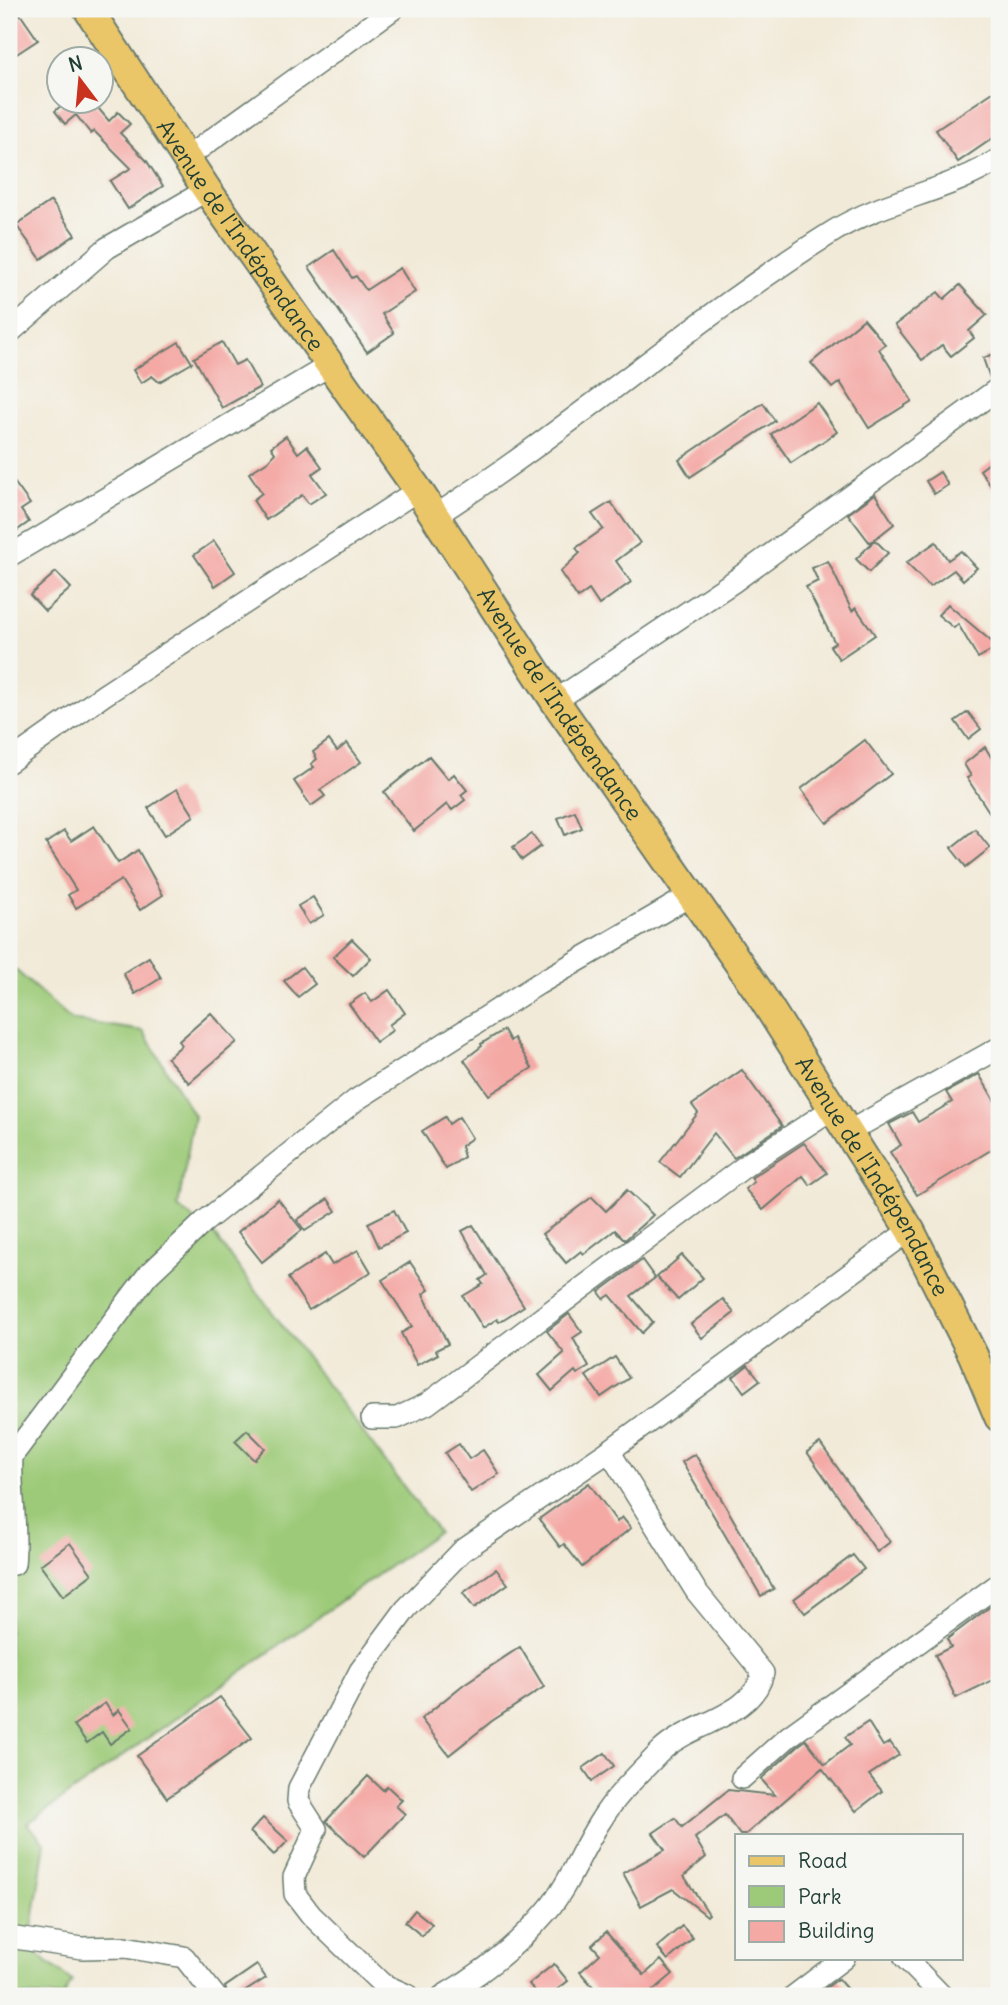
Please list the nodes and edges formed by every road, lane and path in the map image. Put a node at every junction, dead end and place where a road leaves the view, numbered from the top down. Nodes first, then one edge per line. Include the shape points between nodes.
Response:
1 (88, 9) edge
2 (393, 9) edge
3 (186, 158) junction
4 (999, 159) edge
5 (207, 190) junction
6 (9, 333) edge
7 (330, 365) junction
8 (999, 388) edge
9 (418, 490) junction
10 (435, 516) junction
11 (9, 556) edge
12 (555, 701) junction
13 (9, 762) edge
14 (692, 894) junction
15 (999, 1048) edge
16 (840, 1121) junction
17 (910, 1230) junction
18 (999, 1417) edge
19 (372, 1418) dead end
20 (609, 1451) junction
21 (14, 1564) dead end
22 (999, 1584) edge
23 (742, 1778) dead end
24 (9, 1937) edge
25 (841, 1960) edge
26 (907, 1960) edge
27 (215, 1996) edge
28 (409, 1996) edge
29 (443, 1996) edge
30 (794, 1996) edge
31 (942, 1996) edge

1 - 3 main road, Avenue de l'Indépendance
2 - 3 street
3 - 5 main road, Avenue de l'Indépendance
4 - 10 street via 983,170 906,196 835,230 503,472
5 - 6 street via 107,248
5 - 7 main road, Avenue de l'Indépendance
7 - 9 main road, Avenue de l'Indépendance
7 - 11 street
8 - 12 street via 733,582
9 - 10 main road, Avenue de l'Indépendance
9 - 13 street via 115,687
10 - 12 main road, Avenue de l'Indépendance
12 - 14 main road, Avenue de l'Indépendance
14 - 16 main road, Avenue de l'Indépendance
14 - 21 street via 538,984 356,1100 204,1222 147,1276 12,1456 10,1490 17,1530
15 - 16 street
16 - 17 main road, Avenue de l'Indépendance
16 - 19 street via 752,1161 427,1404 397,1418
17 - 18 main road, Avenue de l'Indépendance
17 - 20 street
20 - 28 street via 462,1551 406,1609 360,1671 299,1788 298,1801 316,1829 294,1877 295,1894 382,1984
20 - 29 street via 696,1591 763,1673 759,1688 738,1706 664,1748 601,1820 575,1871 546,1912 482,1973
22 - 23 street via 788,1737
24 - 27 street via 184,1957
25 - 30 street
26 - 31 street

